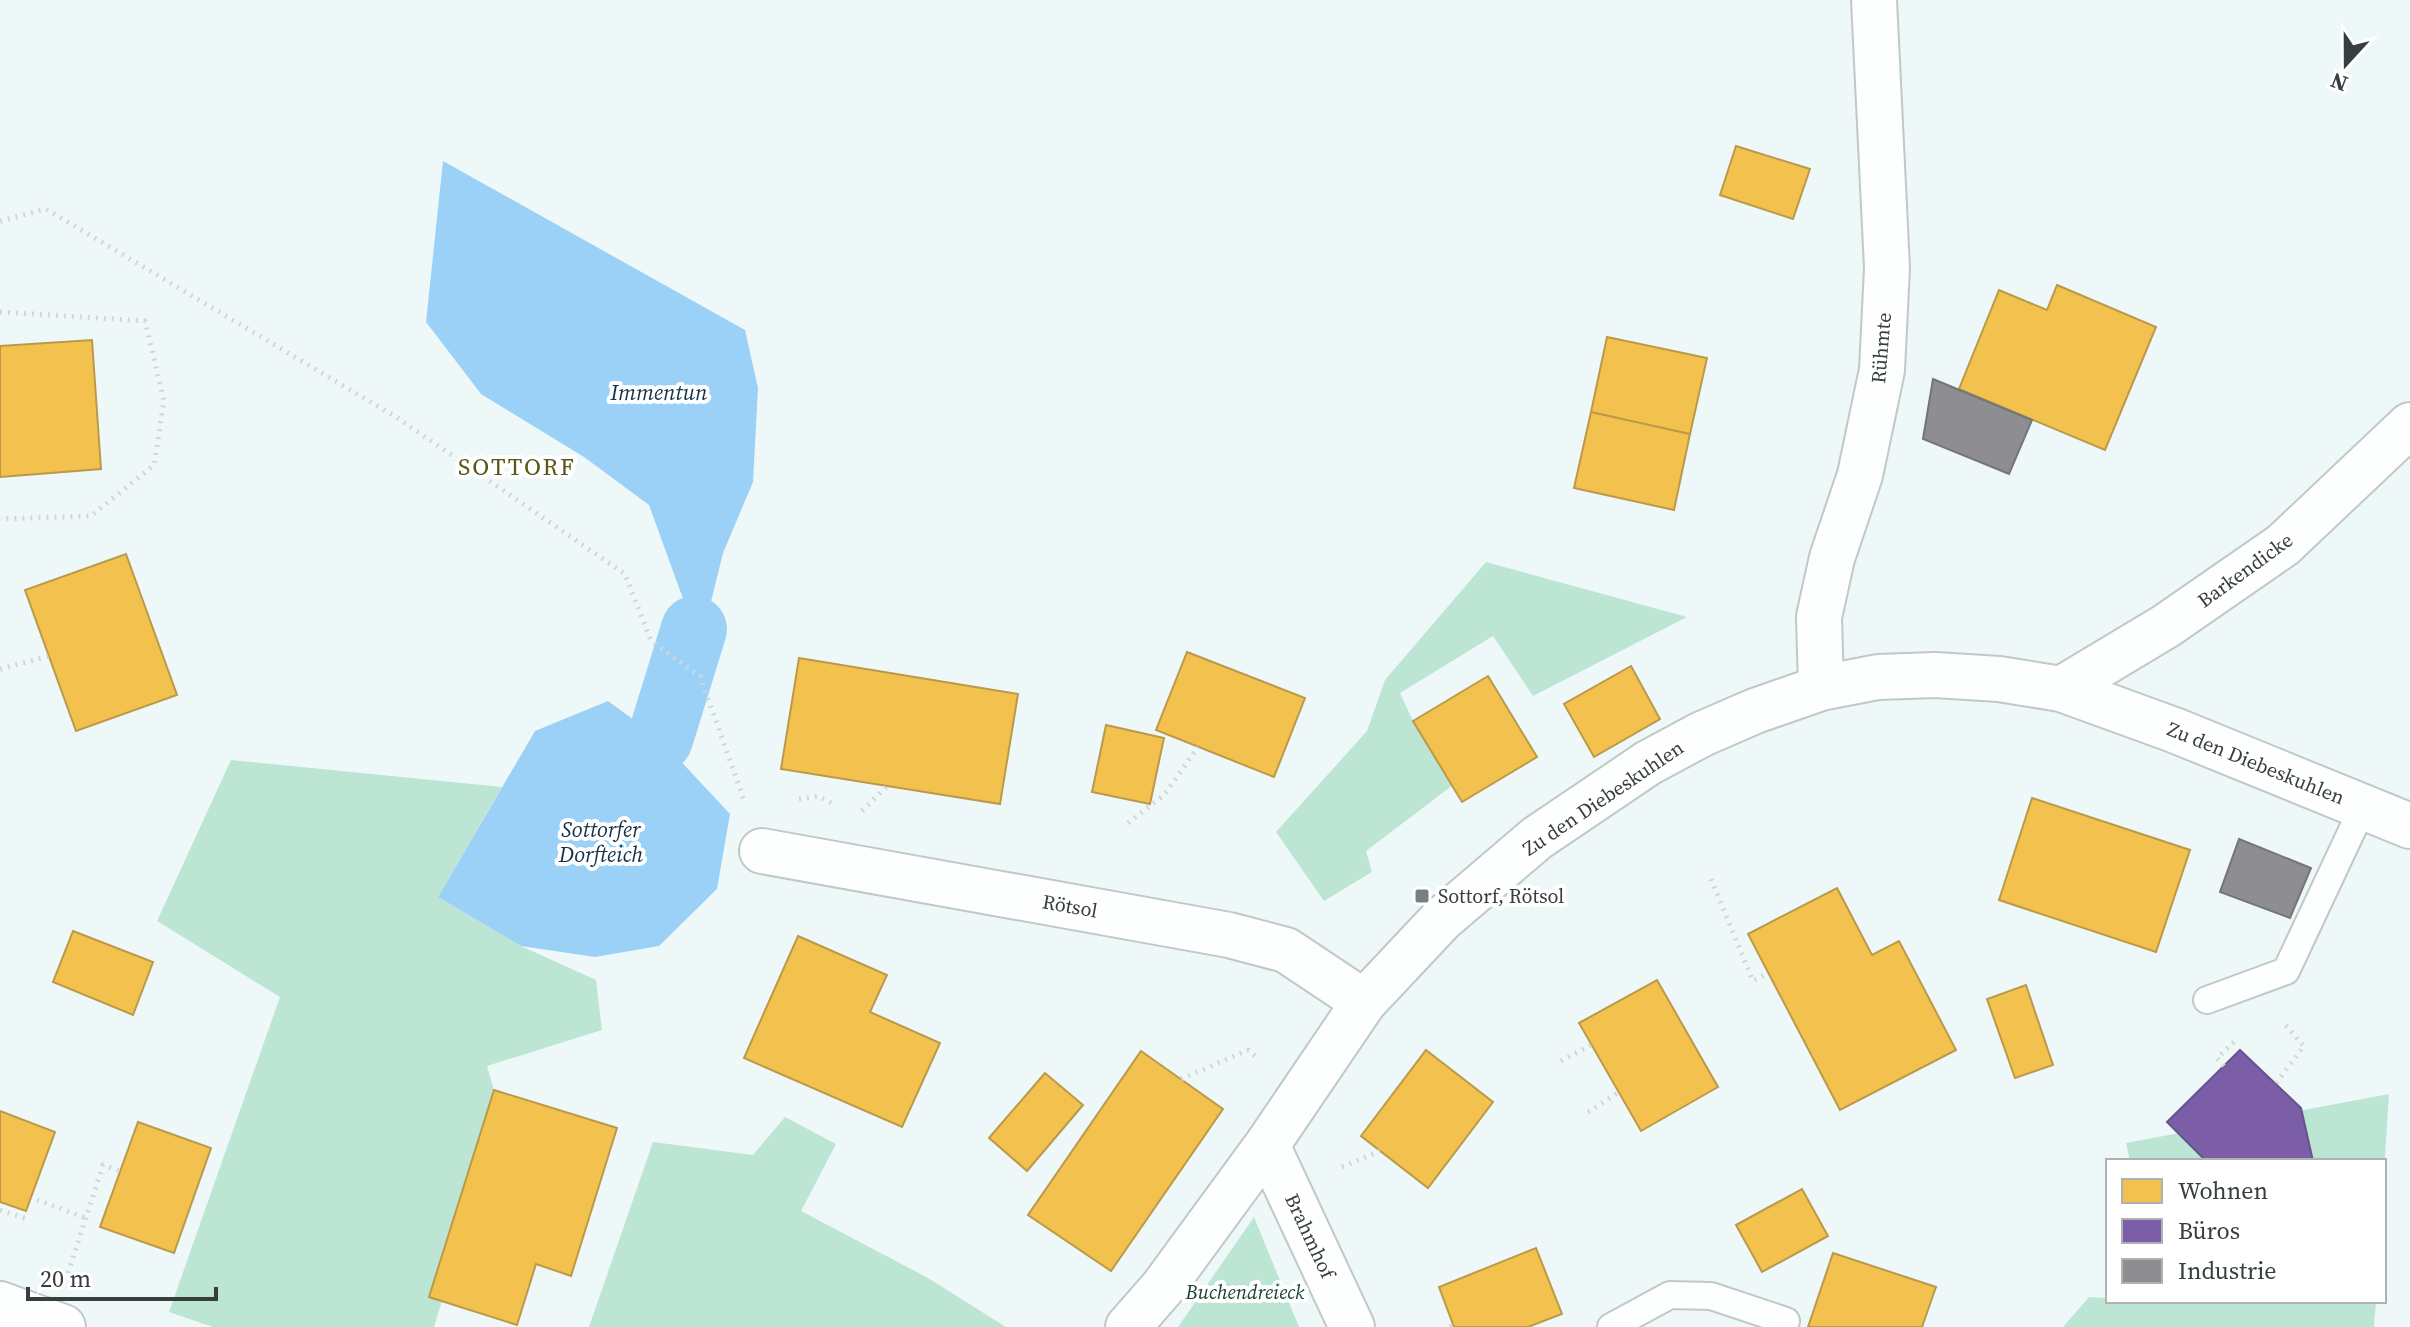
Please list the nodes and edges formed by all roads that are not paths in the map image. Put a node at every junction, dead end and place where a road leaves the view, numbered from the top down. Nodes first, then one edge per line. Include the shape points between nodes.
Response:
1 (1874, 0) edge
2 (2410, 425) edge
3 (1821, 688) junction
4 (2061, 689) junction
5 (2363, 807) junction
6 (2410, 826) edge
7 (762, 851) road end
8 (2207, 1000) dead end
9 (1364, 1002) junction
10 (1267, 1145) junction
11 (0, 1304) edge
12 (1786, 1321) dead end
13 (58, 1325) edge
14 (1128, 1327) edge
15 (1352, 1327) edge
16 (1611, 1327) edge

1 - 3 street, Rühmte via 1887,268 1882,370 1860,475 1819,617
2 - 4 street, Barkendicke via 2286,543 2166,626
3 - 4 street, Zu den Diebeskuhlen via 1878,677 1935,675
3 - 9 street, Zu den Diebeskuhlen via 1702,734 1648,763 1537,838 1442,919
4 - 5 street, Zu den Diebeskuhlen
5 - 6 street, Zu den Diebeskuhlen
5 - 8 lane via 2286,971
7 - 9 street, Rötsol via 1229,935 1286,950
9 - 10 street, Zu den Diebeskuhlen
10 - 14 street, Zu den Diebeskuhlen
10 - 15 street, Brahmhof
11 - 13 street
12 - 16 lane via 1711,1296 1670,1295

